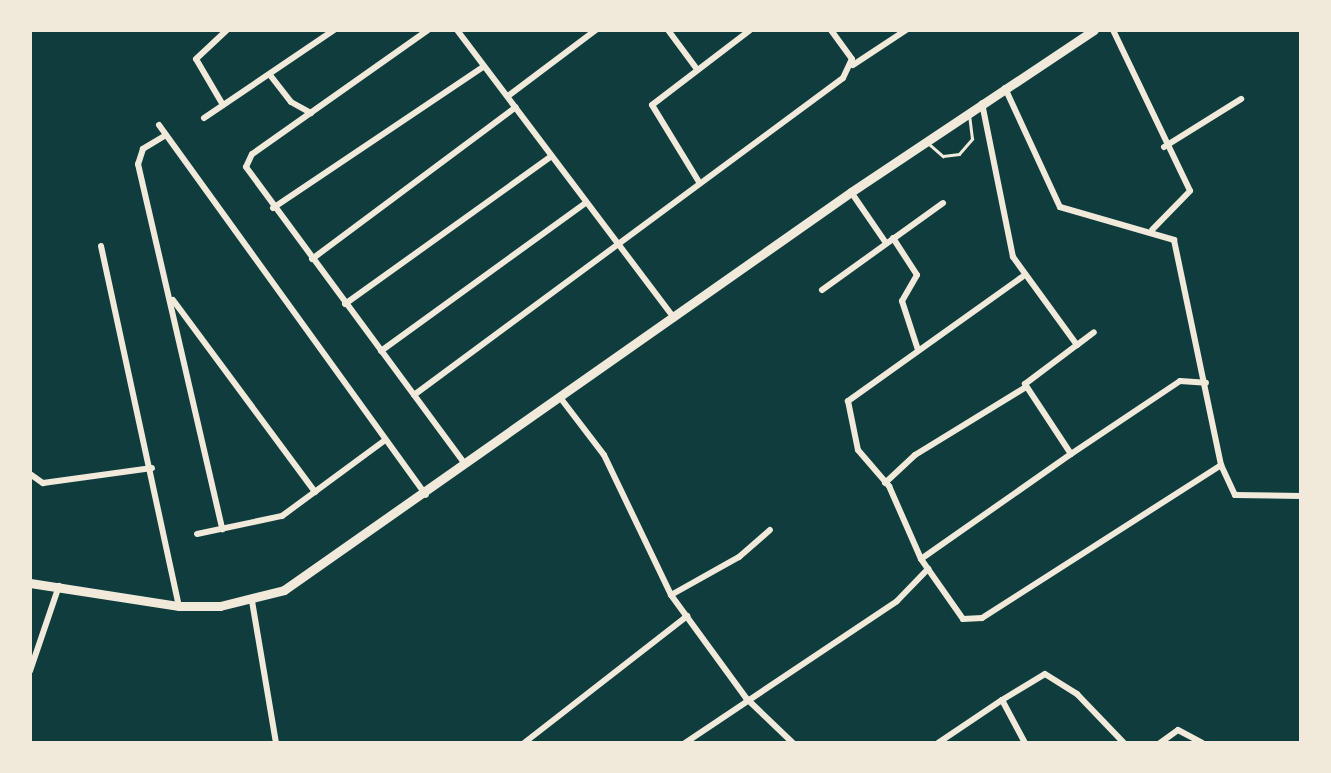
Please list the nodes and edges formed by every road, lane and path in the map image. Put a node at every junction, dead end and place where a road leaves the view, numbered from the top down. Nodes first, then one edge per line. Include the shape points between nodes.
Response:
1 (227, 30) edge
2 (334, 30) edge
3 (428, 30) edge
4 (457, 30) edge
5 (596, 30) edge
6 (668, 30) edge
7 (750, 30) edge
8 (831, 30) edge
9 (906, 30) edge
10 (1094, 30) edge
11 (1113, 30) edge
12 (853, 65) junction
13 (483, 67) junction
14 (696, 68) junction
15 (270, 75) junction
16 (1005, 88) junction
17 (508, 96) junction
18 (1241, 99) dead end
19 (982, 103) junction
20 (223, 105) junction
21 (516, 107) junction
22 (969, 112) junction
23 (311, 113) junction
24 (204, 118) dead end
25 (159, 125) dead end
26 (166, 135) junction
27 (926, 141) junction
28 (1164, 147) junction
29 (550, 157) junction
30 (699, 181) junction
31 (851, 192) junction
32 (943, 203) dead end
33 (584, 204) junction
34 (273, 208) junction
35 (1152, 230) junction
36 (893, 238) junction
37 (886, 243) junction
38 (102, 246) dead end
39 (617, 246) junction
40 (312, 259) junction
41 (1022, 277) junction
42 (822, 290) dead end
43 (172, 297) junction
44 (345, 304) junction
45 (674, 318) junction
46 (1094, 332) dead end
47 (1077, 345) junction
48 (918, 350) junction
49 (381, 351) junction
50 (1206, 383) junction
51 (1026, 387) junction
52 (414, 395) junction
53 (562, 400) junction
54 (385, 440) junction
55 (1070, 454) junction
56 (466, 465) junction
57 (1221, 465) junction
58 (152, 468) junction
59 (30, 474) edge
60 (885, 483) junction
61 (315, 492) junction
62 (426, 495) junction
63 (1301, 496) edge
64 (222, 529) junction
65 (770, 530) dead end
66 (197, 534) dead end
67 (921, 559) junction
68 (928, 569) junction
69 (30, 583) edge
70 (59, 586) junction
71 (671, 595) junction
72 (252, 601) junction
73 (179, 606) junction
74 (687, 615) junction
75 (30, 671) edge
76 (746, 698) junction
77 (1002, 700) junction
78 (276, 743) edge
79 (524, 743) edge
80 (685, 743) edge
81 (793, 743) edge
82 (938, 743) edge
83 (1026, 743) edge
84 (1124, 743) edge
85 (1160, 743) edge
86 (1202, 743) edge

1 - 20 street via 196,59
2 - 15 street
3 - 23 street
4 - 13 street
5 - 17 street
6 - 14 street
7 - 14 street
8 - 12 street
9 - 12 street
10 - 16 main road
11 - 28 street
12 - 30 street
13 - 17 street
13 - 34 street
14 - 30 street via 652,108
15 - 20 street
15 - 23 street via 291,102
16 - 19 main road
16 - 35 street via 1060,207
17 - 21 street
18 - 28 street
19 - 22 main road
19 - 41 street
20 - 24 street
21 - 29 street
21 - 40 street
22 - 27 main road
22 - 27 lane via 972,139 959,154 943,156
23 - 34 street via 247,161
25 - 26 street
26 - 43 street via 140,152 138,164
26 - 54 street
27 - 31 main road
28 - 35 street via 1191,194
29 - 33 street
29 - 44 street
30 - 39 street
31 - 37 street
31 - 45 main road
32 - 36 street
33 - 39 street
33 - 49 street
34 - 40 street
35 - 50 street via 1174,240
36 - 37 street
36 - 48 street via 917,275 902,301
37 - 42 street
38 - 58 street
39 - 45 street
39 - 52 street
40 - 44 street
41 - 47 street
41 - 48 street
43 - 61 street
43 - 64 street
44 - 49 street
45 - 53 main road
46 - 47 street
47 - 51 street
48 - 60 street via 848,401 858,450
49 - 52 street
50 - 55 street via 1180,381
50 - 57 street
51 - 55 street
51 - 60 street via 915,455
52 - 56 street
53 - 56 main road
53 - 71 street via 604,455
54 - 61 street
54 - 62 street
55 - 67 street
56 - 62 main road
57 - 63 street via 1238,498
57 - 68 street via 975,621 963,619
58 - 59 street via 43,484
58 - 73 street
60 - 67 street
61 - 64 street via 276,518
62 - 72 main road via 321,570
64 - 66 street
65 - 71 street via 739,557
67 - 68 street
68 - 76 street via 897,601
69 - 70 main road
70 - 73 main road
70 - 75 street
71 - 74 street
72 - 73 main road
72 - 78 street
74 - 76 street
74 - 79 street
76 - 80 street
76 - 81 street
77 - 82 street
77 - 83 street
77 - 84 street via 1038,676 1051,676
85 - 86 street via 1178,730

